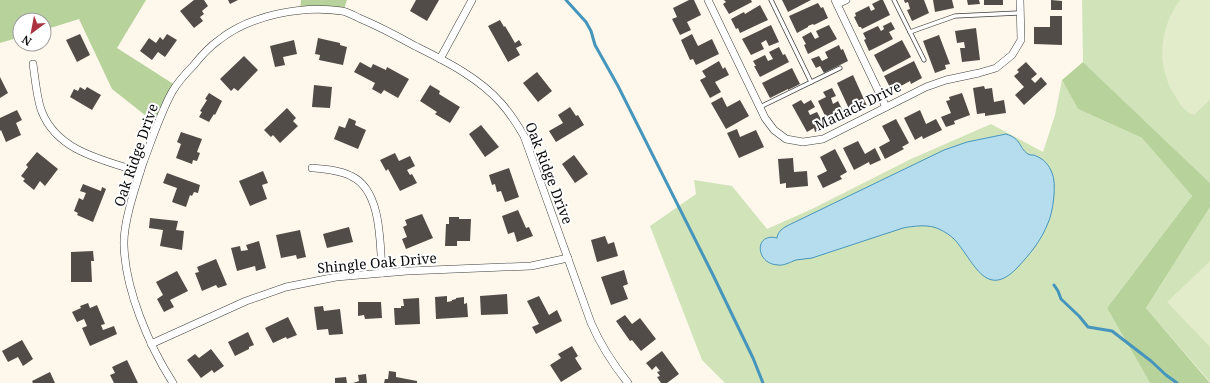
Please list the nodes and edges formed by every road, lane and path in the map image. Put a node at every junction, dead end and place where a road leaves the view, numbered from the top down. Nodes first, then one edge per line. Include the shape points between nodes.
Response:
1 (472, 0) edge
2 (708, 0) edge
3 (771, 0) edge
4 (846, 0) edge
5 (894, 0) edge
6 (1020, 0) edge
7 (836, 2) edge
8 (1020, 13) junction
9 (910, 32) junction
10 (440, 59) junction
11 (924, 60) dead end
12 (33, 64) dead end
13 (840, 68) dead end
14 (811, 82) junction
15 (760, 106) junction
16 (886, 106) junction
17 (312, 168) dead end
18 (140, 172) junction
19 (568, 258) junction
20 (382, 273) junction
21 (152, 344) junction
22 (173, 383) edge
23 (628, 383) edge

1 - 10 street
2 - 15 street, Matlack Drive
3 - 14 lane
4 - 7 street
5 - 9 lane
6 - 8 street, Matlack Drive
7 - 16 street
8 - 9 lane via 956,16
8 - 16 street, Matlack Drive via 1021,40 1012,55 996,68 946,80
9 - 11 lane
10 - 18 street, Oak Ridge Drive via 374,24 344,12 298,10 241,26 204,53 176,86 157,125
10 - 19 street, Oak Ridge Drive via 480,84 512,117 524,136
12 - 18 street via 41,111 50,127 73,148
13 - 14 lane
14 - 15 lane
15 - 16 street, Matlack Drive via 774,130 786,139 803,142 823,139
17 - 20 street via 351,176 369,193 374,203
18 - 21 street, Oak Ridge Drive via 124,232 124,247 126,266 138,312
19 - 20 street, Shingle Oak Drive via 531,266
19 - 23 street, Oak Ridge Drive via 600,344
20 - 21 street, Shingle Oak Drive via 336,277 286,287 246,301
21 - 22 street, Oak Ridge Drive

